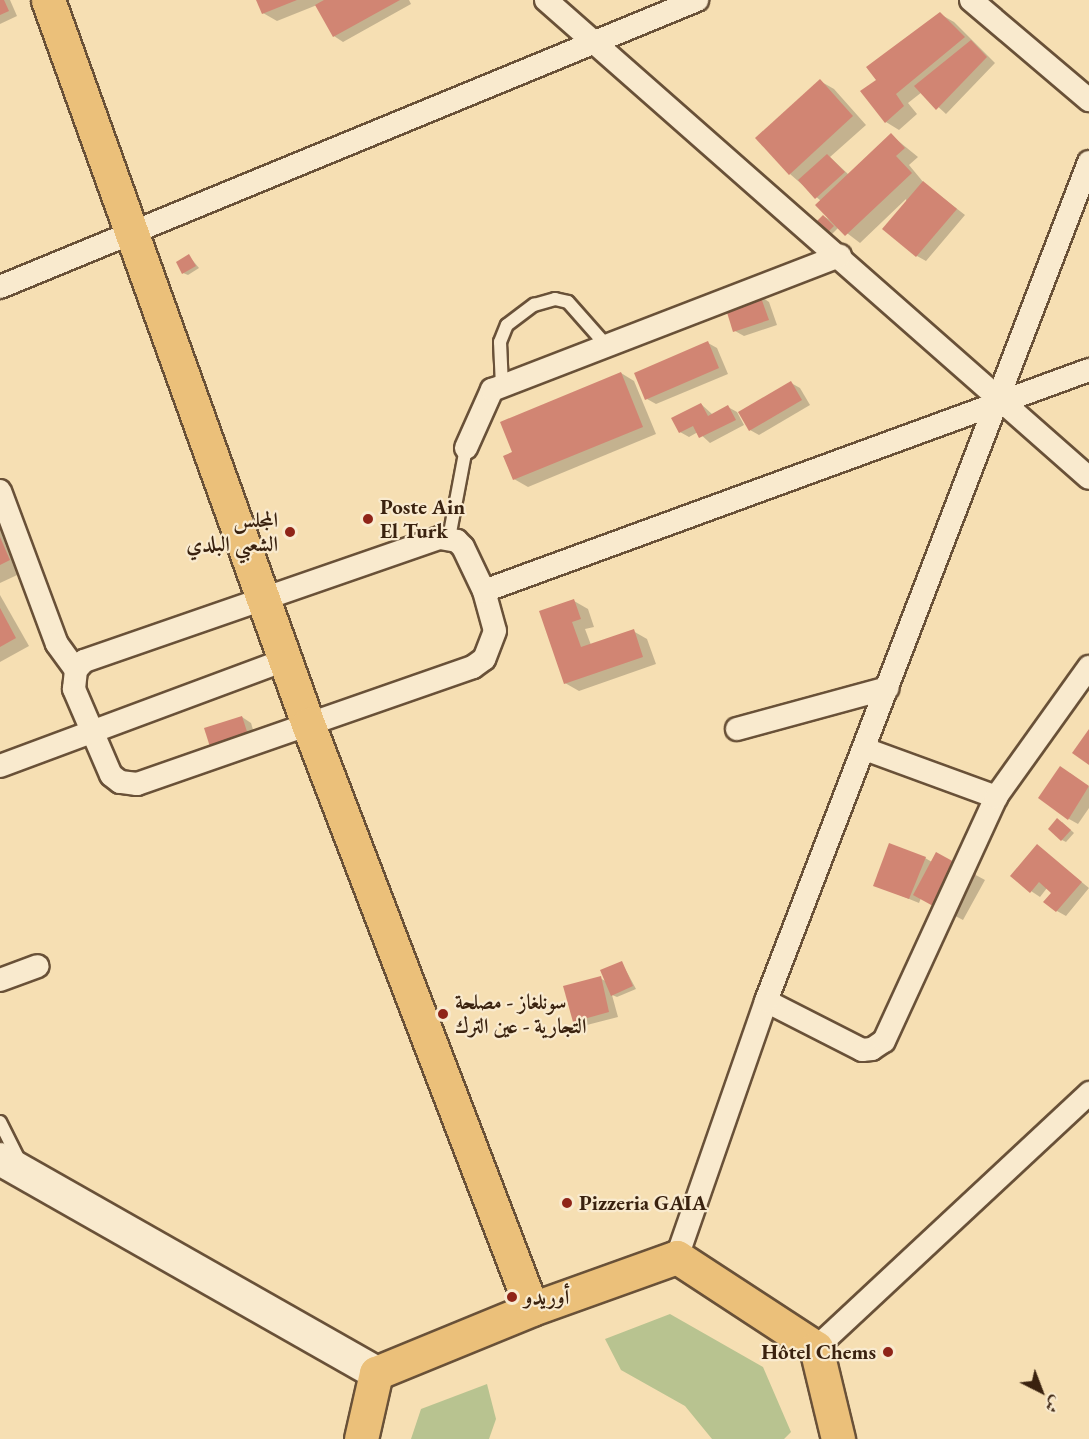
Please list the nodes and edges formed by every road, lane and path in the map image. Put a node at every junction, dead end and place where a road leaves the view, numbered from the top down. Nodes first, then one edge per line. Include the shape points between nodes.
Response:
1 (48, 0) edge
2 (546, 0) edge
3 (697, 0) edge
4 (971, 0) edge
5 (594, 42) junction
6 (1089, 100) edge
7 (1089, 162) edge
8 (132, 235) junction
9 (840, 256) junction
10 (0, 287) edge
11 (606, 345) junction
12 (1089, 370) edge
13 (502, 386) junction
14 (1000, 402) junction
15 (466, 448) joint
16 (1089, 478) edge
17 (0, 491) edge
18 (450, 538) junction
19 (484, 591) junction
20 (264, 599) junction
21 (285, 660) junction
22 (1089, 667) edge
23 (76, 670) junction
24 (888, 688) junction
25 (308, 724) junction
26 (737, 729) dead end
27 (92, 733) junction
28 (865, 749) junction
29 (0, 766) edge
30 (996, 797) junction
31 (38, 966) dead end
32 (0, 980) edge
33 (766, 1001) junction
34 (1089, 1093) edge
35 (0, 1122) edge
36 (13, 1167) edge
37 (676, 1257) junction
38 (532, 1309) junction
39 (816, 1348) junction
40 (376, 1373) junction
41 (361, 1439) edge
42 (838, 1439) edge

1 - 8 main road
2 - 5 street
3 - 5 street
4 - 6 street
5 - 8 street
5 - 9 street
7 - 14 street
8 - 10 street
8 - 20 main road
9 - 11 street
9 - 14 street
11 - 13 street
11 - 13 lane via 568,302 555,299 534,305 507,325 500,342
12 - 14 street
13 - 15 street via 492,390
14 - 16 street
14 - 19 street
14 - 24 street
15 - 18 lane
17 - 23 street via 57,644
18 - 19 street via 464,547
18 - 20 street
19 - 25 street via 495,631 484,659 473,667
20 - 21 main road
20 - 23 street via 84,662
21 - 25 main road
21 - 27 street
22 - 30 street
23 - 27 street via 74,689
24 - 26 street
24 - 28 street
25 - 27 street via 130,784 111,775
25 - 38 main road
27 - 29 street
28 - 30 street
28 - 33 street
30 - 33 street via 884,1041 862,1050
31 - 32 street
33 - 37 street
34 - 39 street
35 - 36 lane
36 - 40 main road
37 - 38 main road
37 - 39 main road
38 - 40 main road
39 - 42 main road
40 - 41 main road

